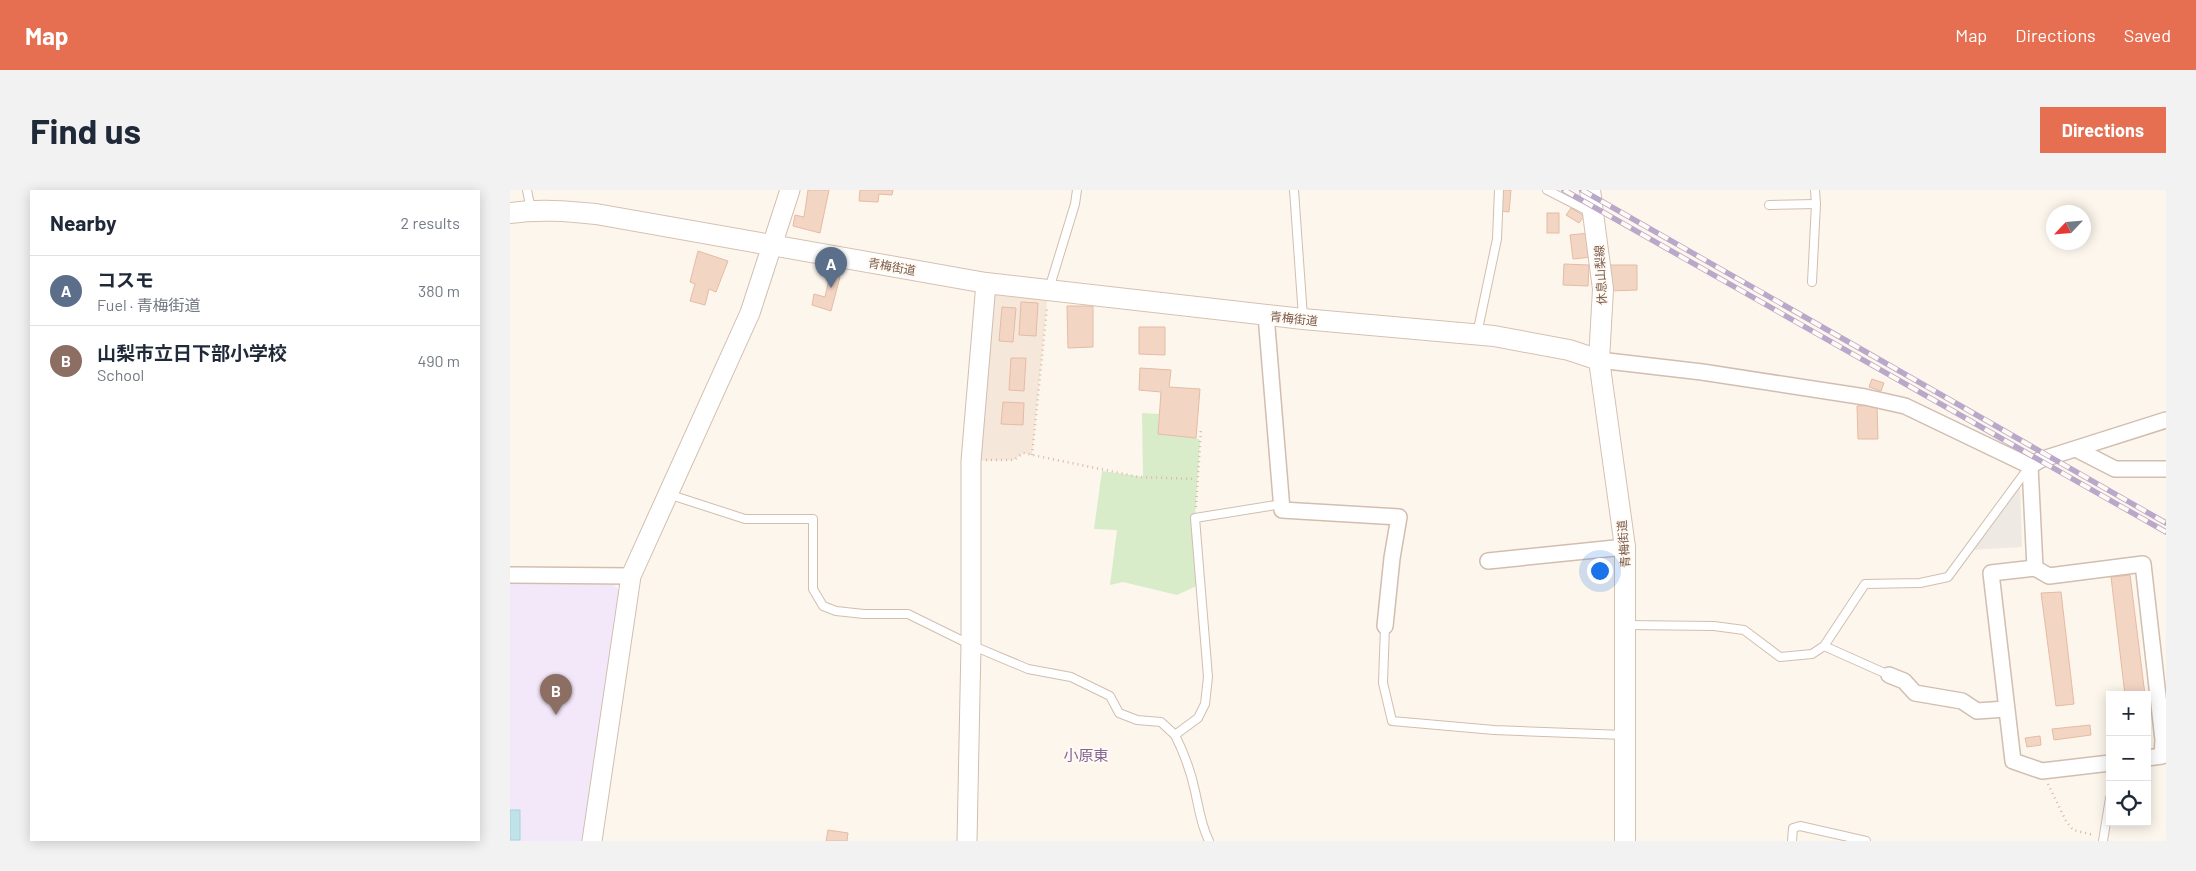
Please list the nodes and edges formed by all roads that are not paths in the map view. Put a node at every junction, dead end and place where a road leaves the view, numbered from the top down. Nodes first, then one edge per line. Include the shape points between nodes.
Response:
1 (528, 190) edge
2 (790, 190) edge
3 (1076, 190) edge
4 (1294, 190) edge
5 (1500, 190) edge
6 (1547, 190) edge
7 (1590, 190) edge
8 (1815, 190) edge
9 (1769, 204) dead end
10 (1816, 204) junction
11 (531, 210) junction
12 (510, 212) edge
13 (1593, 214) junction
14 (774, 245) junction
15 (1812, 282) dead end
16 (986, 283) junction
17 (1048, 291) junction
18 (1266, 315) junction
19 (1303, 319) junction
20 (1477, 334) junction
21 (1599, 360) junction
22 (2166, 420) edge
23 (2076, 449) junction
24 (2030, 466) junction
25 (2166, 469) edge
26 (668, 494) junction
27 (1282, 504) junction
28 (1625, 547) junction
29 (1488, 561) dead end
30 (2035, 568) junction
31 (510, 575) edge
32 (631, 576) junction
33 (1385, 626) joint
34 (1625, 626) junction
35 (972, 645) junction
36 (1824, 646) junction
37 (1889, 676) joint
38 (2006, 709) junction
39 (1175, 735) junction
40 (1626, 736) junction
41 (2151, 757) edge
42 (2106, 763) edge
43 (2106, 825) edge
44 (2104, 839) edge
45 (592, 841) edge
46 (967, 841) edge
47 (1209, 841) edge
48 (1625, 841) edge
49 (1792, 841) edge
50 (1866, 841) edge

1 - 11 lane
2 - 14 street
3 - 17 lane via 1075,204
4 - 19 lane
5 - 20 lane via 1497,239
6 - 13 lane
7 - 13 main road, 休息山梨線
8 - 10 lane
9 - 10 lane
10 - 15 lane
11 - 12 main road, 青梅街道
11 - 14 main road, 青梅街道 via 596,214
13 - 21 main road, 休息山梨線 via 1603,289
14 - 16 main road, 青梅街道
14 - 26 street via 750,313
16 - 17 main road, 青梅街道
16 - 35 street via 970,461
17 - 18 main road, 青梅街道
18 - 19 main road, 青梅街道
18 - 27 street
19 - 20 main road, 青梅街道
20 - 21 main road, 青梅街道 via 1569,350
21 - 24 street via 1702,372 1905,406
21 - 28 main road, 青梅街道
22 - 23 street
23 - 24 street
23 - 25 street via 2115,469
24 - 30 street
24 - 36 lane via 1948,577 1920,583 1865,584
26 - 32 street
26 - 35 lane via 745,519 813,519 812,589 823,606 864,614 908,614
27 - 33 street via 1282,510 1399,517
27 - 39 lane via 1195,518 1208,677 1205,704 1198,718
28 - 29 street
28 - 34 main road, 青梅街道
30 - 38 street via 1991,573
30 - 41 street via 2050,576 2143,564 2163,740 2162,756
31 - 32 street
32 - 45 street
33 - 40 lane via 1383,683 1392,721
34 - 36 lane via 1714,626 1744,630 1780,657 1812,654
34 - 40 main road, 青梅街道
35 - 39 lane via 1028,669 1071,677 1110,696 1120,713 1137,720 1161,722
35 - 46 street
36 - 37 lane
37 - 38 street via 1904,681 1915,693 1962,701 1977,711
38 - 42 street via 2012,761 2042,771
39 - 47 lane via 1183,750 1202,827
40 - 48 main road, 青梅街道
43 - 44 lane
49 - 50 lane via 1793,828 1800,826

